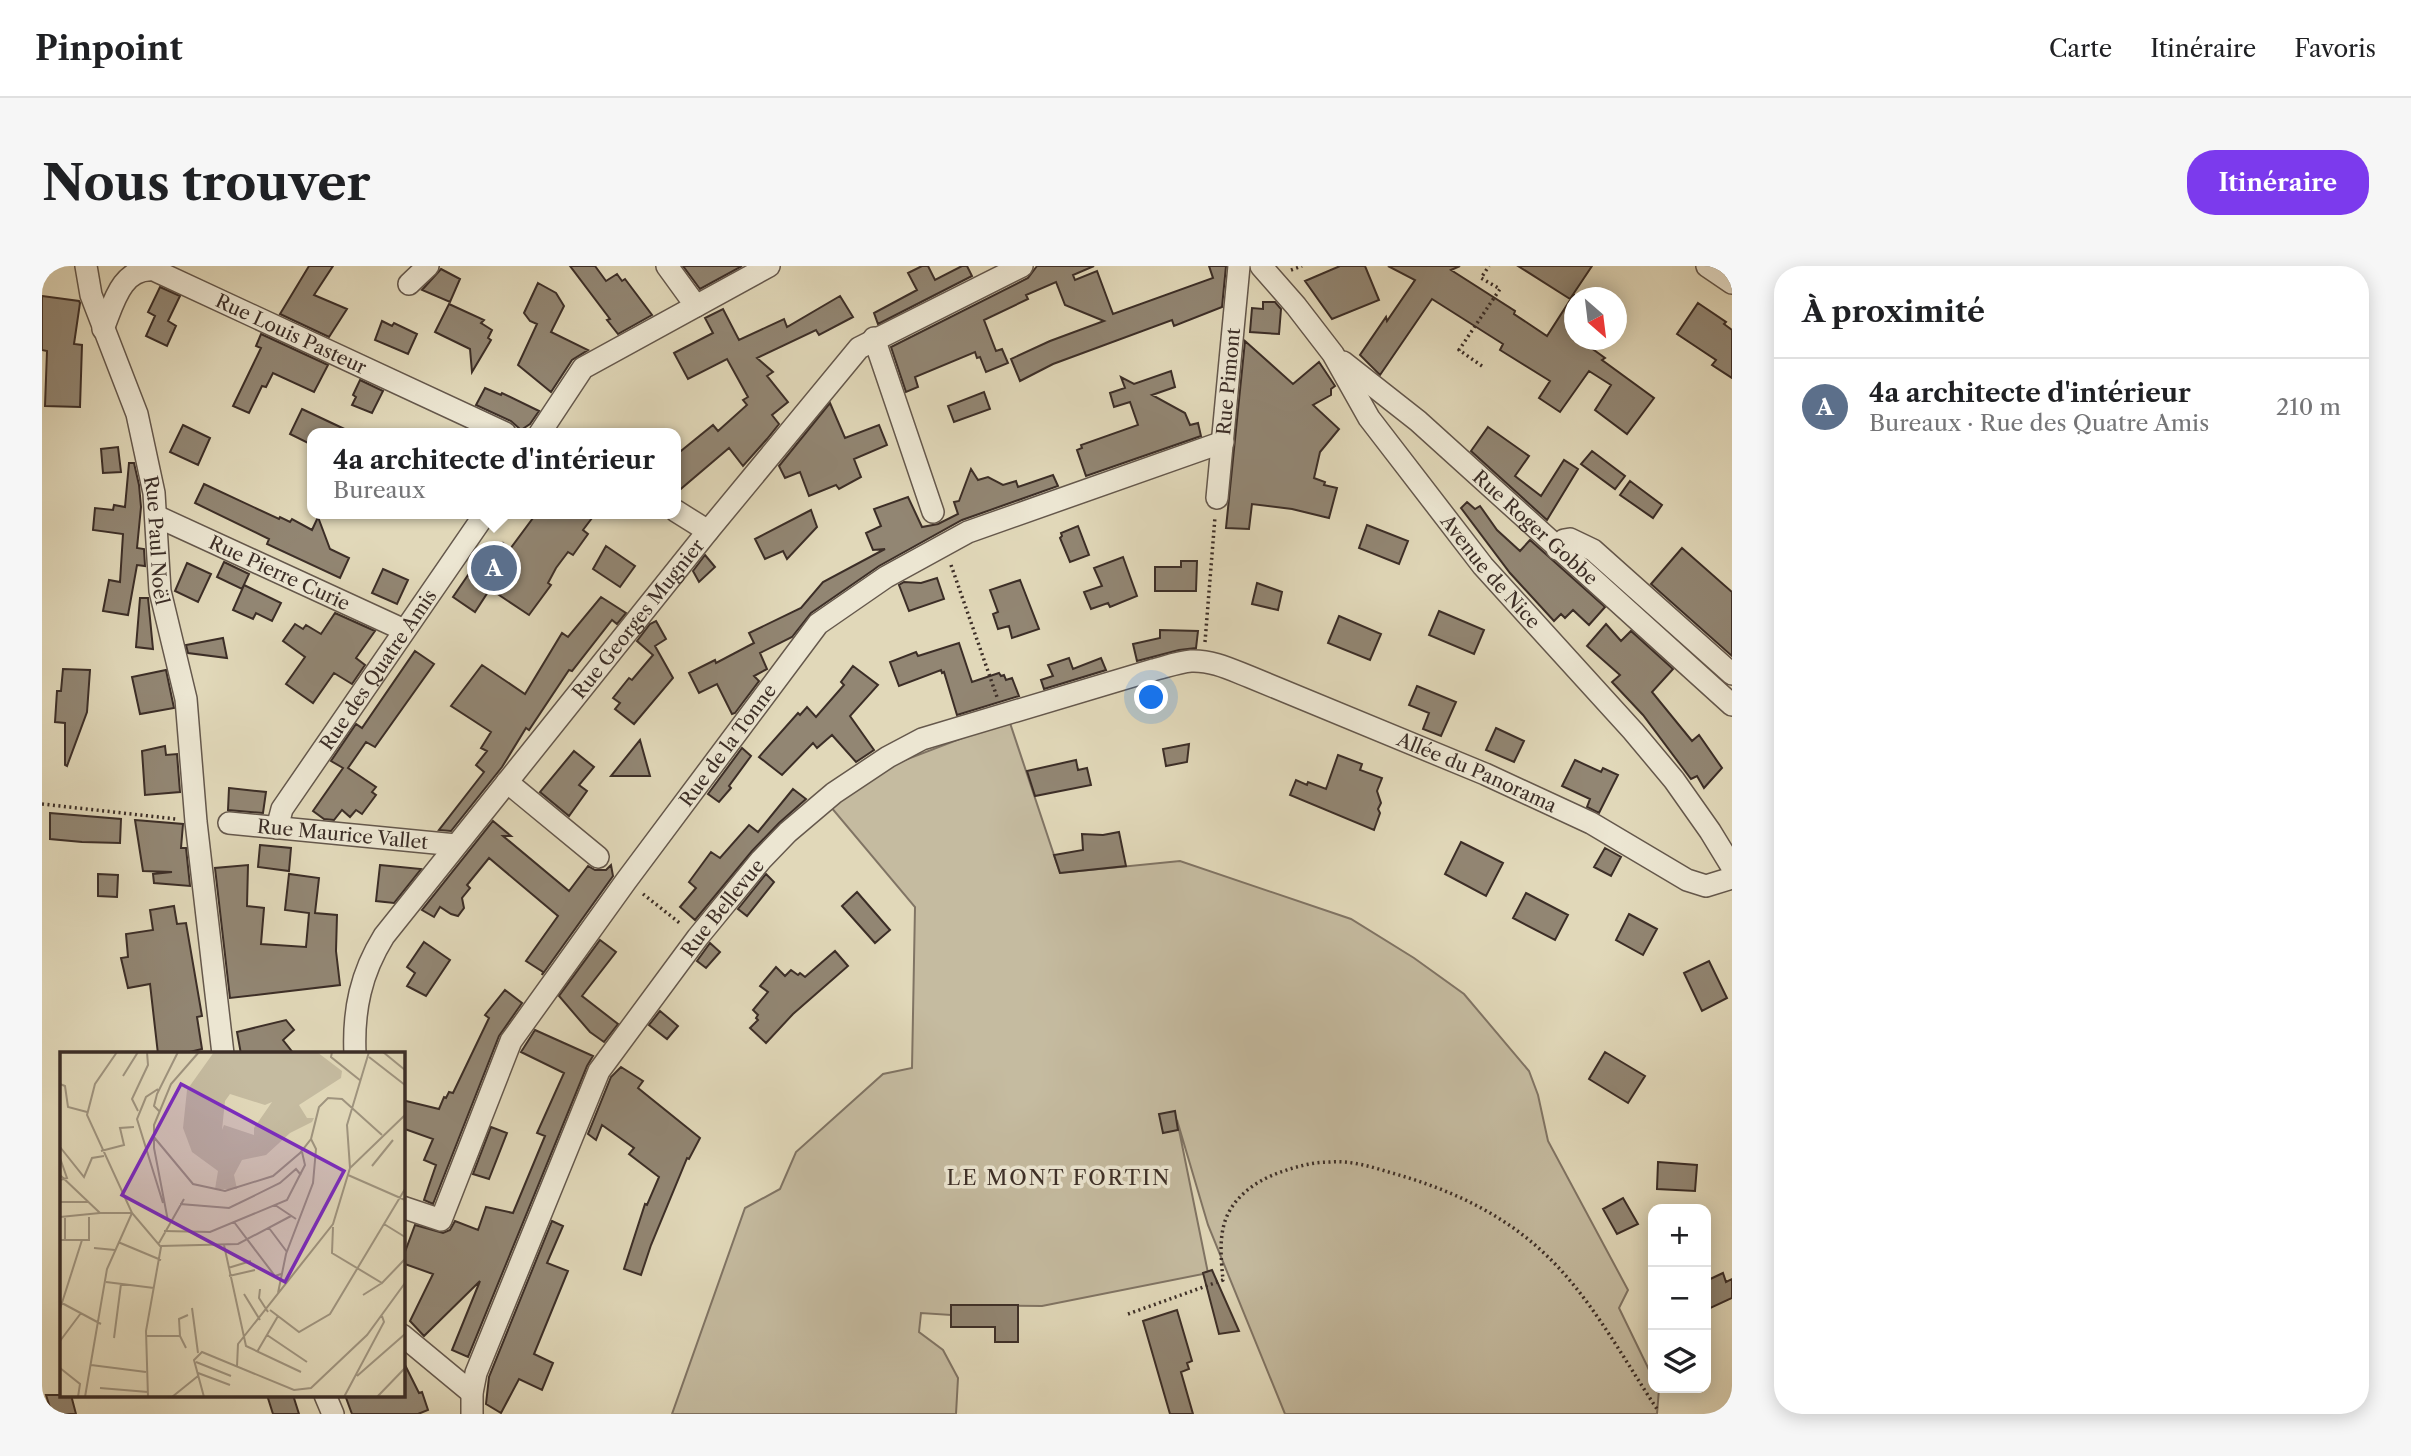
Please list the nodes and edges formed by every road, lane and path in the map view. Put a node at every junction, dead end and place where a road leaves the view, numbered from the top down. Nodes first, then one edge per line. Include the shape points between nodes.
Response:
1 (86, 266) edge
2 (428, 266) edge
3 (667, 266) edge
4 (769, 266) edge
5 (1022, 266) edge
6 (1239, 266) edge
7 (1261, 266) edge
8 (1489, 266) edge
9 (1707, 266) edge
10 (409, 284) dead end
11 (1732, 284) edge
12 (696, 306) junction
13 (103, 329) junction
14 (874, 338) junction
15 (1333, 354) junction
16 (1482, 366) dead end
17 (494, 428) edge
18 (543, 428) edge
19 (1223, 442) junction
20 (1217, 498) joint
21 (933, 512) dead end
22 (681, 514) edge
23 (156, 516) junction
24 (482, 519) edge
25 (708, 531) junction
26 (1557, 548) junction
27 (951, 565) dead end
28 (404, 630) junction
29 (1210, 663) junction
30 (1732, 674) edge
31 (995, 691) dead end
32 (1732, 705) edge
33 (507, 782) junction
34 (42, 804) edge
35 (190, 821) junction
36 (229, 823) dead end
37 (277, 828) junction
38 (456, 845) junction
39 (598, 857) dead end
40 (1732, 867) edge
41 (1732, 878) edge
42 (638, 891) dead end
43 (690, 931) dead end
44 (222, 1052) edge
45 (355, 1052) edge
46 (404, 1208) edge
47 (1128, 1314) dead end
48 (404, 1337) edge
49 (325, 1396) edge
50 (472, 1403) edge
51 (1657, 1409) dead end
52 (333, 1414) edge

1 - 13 street, Rue Paul Noël
2 - 10 street
3 - 12 street
4 - 12 street
5 - 14 street, Rue Georges Mugnier
6 - 19 street, Rue Pimont
7 - 15 street, Avenue de Nice
8 - 16 path via 1481,278 1500,289 1460,350
9 - 11 street
12 - 18 street via 583,368
13 - 17 street, Rue Louis Pasteur via 124,282 138,272 155,270
13 - 23 street, Rue Paul Noël via 137,414
14 - 21 street
14 - 25 street, Rue Georges Mugnier via 859,348
15 - 26 street, Rue Roger Gobbe via 1418,421
15 - 40 street, Avenue de Nice via 1369,418 1483,566 1666,770
19 - 20 street, Rue Pimont
19 - 46 street, Rue de la Tonne via 968,532 886,577 818,624 511,1041 441,1220
20 - 29 path
22 - 25 street
23 - 28 street, Rue Pierre Curie
23 - 35 street, Rue Paul Noël via 160,591 186,699
24 - 28 street, Rue des Quatre Amis
25 - 33 street, Rue Georges Mugnier
26 - 30 street via 1570,539 1593,550
26 - 32 street, Rue Roger Gobbe
27 - 31 path
28 - 37 street, Rue des Quatre Amis via 282,809
29 - 41 street, Allée du Panorama via 1544,801 1687,880 1706,886
29 - 50 street, Rue Bellevue via 1191,661 1153,670 922,739 834,793 788,832 698,937 599,1071 476,1373
33 - 38 street, Rue Georges Mugnier
33 - 39 street
34 - 35 path
35 - 44 street, Rue Paul Noël
36 - 37 street, Rue Maurice Vallet
37 - 38 street, Rue Maurice Vallet
38 - 45 street, Rue Georges Mugnier via 370,958 356,1004
42 - 43 path
47 - 51 path via 1223,1280 1220,1245 1228,1212 1246,1190 1268,1176 1331,1161 1367,1165 1454,1193 1500,1218 1545,1254 1578,1291
48 - 50 street
49 - 52 street

